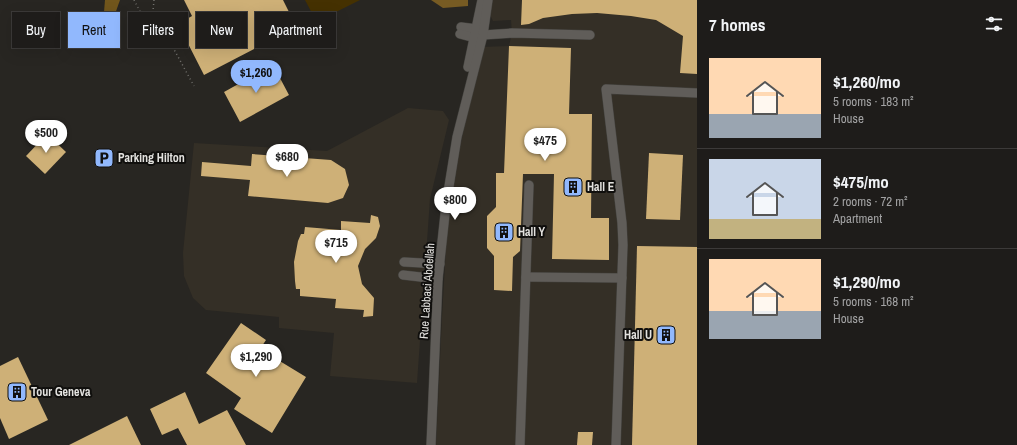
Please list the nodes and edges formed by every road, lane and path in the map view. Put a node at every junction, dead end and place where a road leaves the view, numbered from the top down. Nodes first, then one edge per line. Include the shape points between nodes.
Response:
1 (134, 0) edge
2 (154, 0) edge
3 (482, 0) edge
4 (488, 0) edge
5 (140, 12) edge
6 (154, 12) edge
7 (461, 30) dead end
8 (478, 34) junction
9 (590, 35) dead end
10 (173, 48) edge
11 (194, 86) dead end
12 (697, 92) edge
13 (529, 185) dead end
14 (404, 262) dead end
15 (437, 264) junction
16 (403, 275) dead end
17 (526, 277) junction
18 (622, 278) junction
19 (436, 279) junction
20 (426, 445) edge
21 (431, 445) edge
22 (520, 445) edge
23 (616, 445) edge

1 - 5 path
2 - 6 path
3 - 8 street, Rue Labbaci Abdellah
4 - 8 street, Rue Labbaci Abdellah
7 - 8 street
8 - 9 street
8 - 15 street, Rue Labbaci Abdellah via 448,160 441,206
10 - 11 path
12 - 18 street via 606,88 622,223
13 - 17 street
14 - 15 street
15 - 19 street, Rue Labbaci Abdellah
16 - 19 street
17 - 18 street
17 - 22 street
18 - 23 street
19 - 20 street, Rue Labbaci Abdellah
19 - 21 street, Rue Labbaci Abdellah

